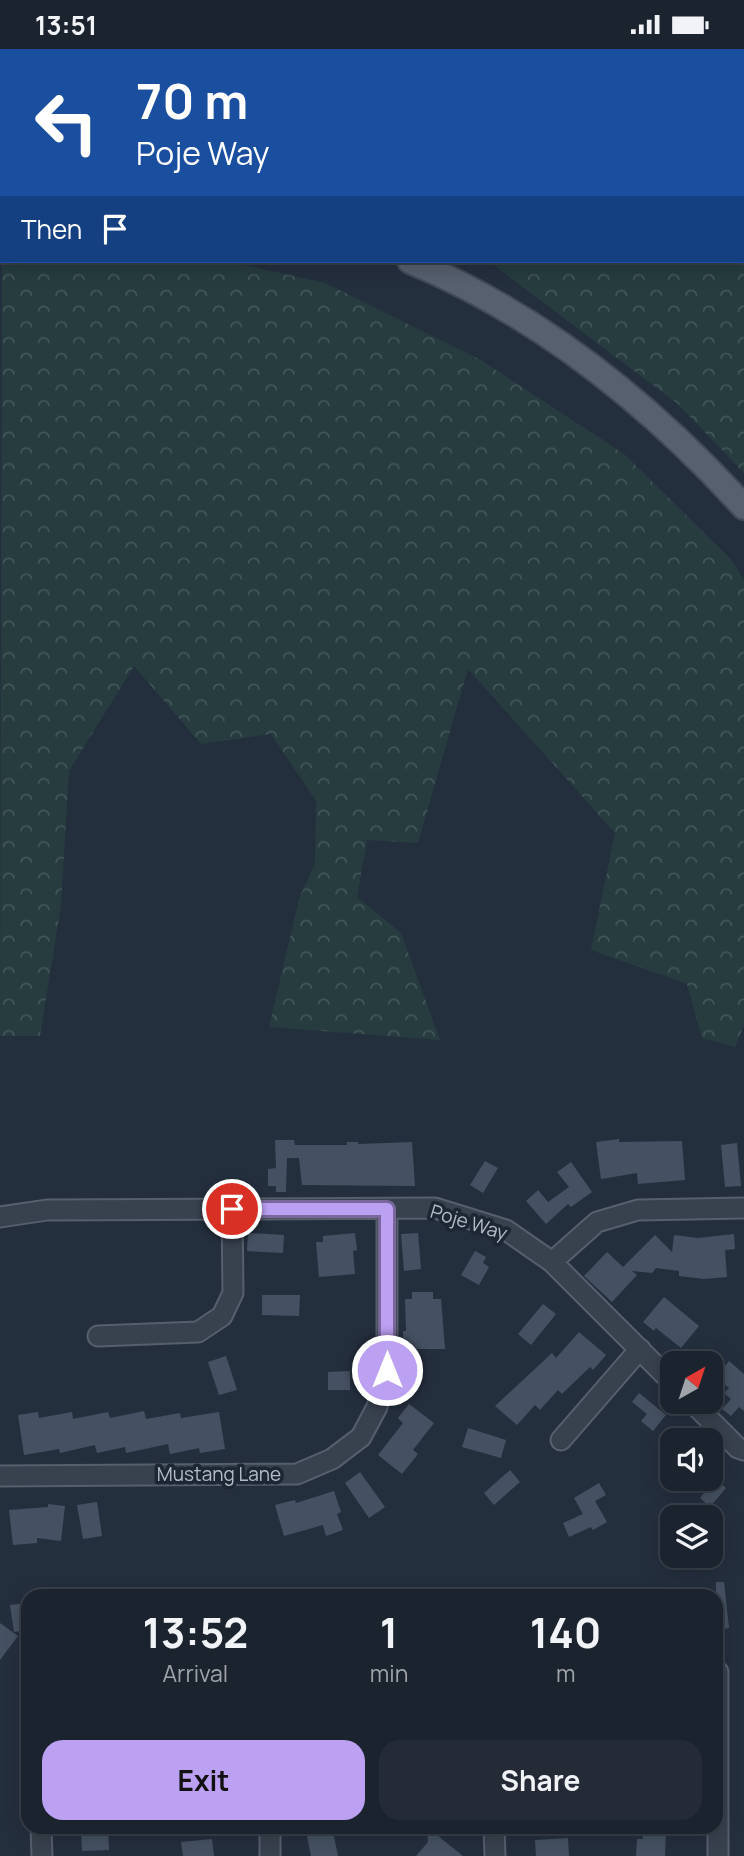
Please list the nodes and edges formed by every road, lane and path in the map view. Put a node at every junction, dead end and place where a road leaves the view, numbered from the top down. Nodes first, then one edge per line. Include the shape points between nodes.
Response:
1 (414, 263) edge
2 (744, 507) edge
3 (744, 1208) edge
4 (232, 1209) junction
5 (387, 1209) junction
6 (0, 1217) edge
7 (552, 1262) junction
8 (98, 1336) dead end
9 (640, 1349) junction
10 (660, 1370) edge
11 (704, 1414) edge
12 (561, 1440) dead end
13 (744, 1450) edge
14 (0, 1476) edge
15 (41, 1834) edge
16 (270, 1834) edge
17 (494, 1834) edge
18 (718, 1834) edge
19 (42, 1856) edge
20 (270, 1856) edge
21 (495, 1856) edge
22 (718, 1856) edge

1 - 2 main road via 507,308 578,356 644,407
3 - 7 street via 638,1210 597,1222
4 - 5 street, Poje Way
4 - 6 street, Poje Way via 47,1210
4 - 8 street via 233,1293 222,1316 198,1332
5 - 7 street, Poje Way via 436,1208 506,1230
5 - 14 street, Mustang Lane via 387,1370 377,1407 361,1437 332,1459 297,1474
7 - 9 street, Poje Way
9 - 10 street, Poje Way
9 - 12 street
11 - 13 street
15 - 19 street
16 - 20 street
17 - 21 street
18 - 22 street

